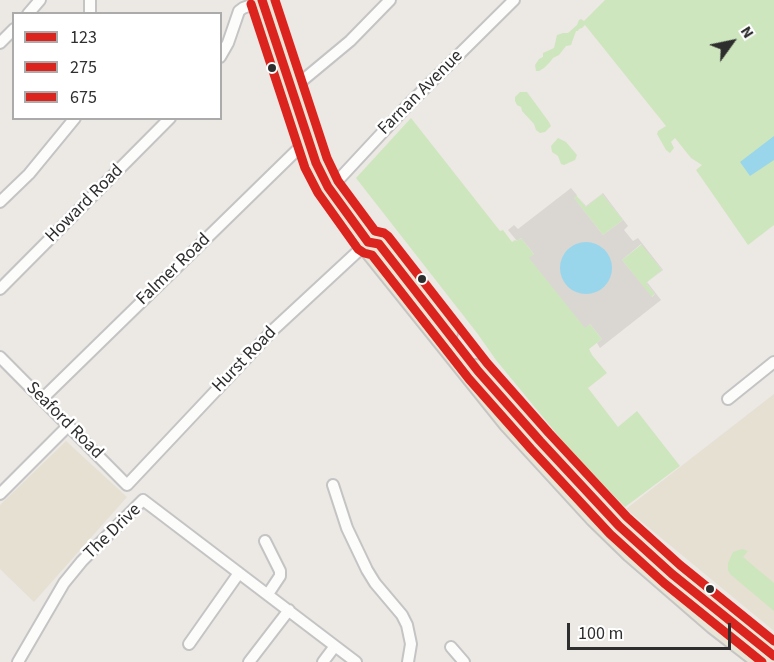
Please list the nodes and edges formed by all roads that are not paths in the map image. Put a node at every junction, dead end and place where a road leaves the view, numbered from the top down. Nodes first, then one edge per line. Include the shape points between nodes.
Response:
1 (40, 0) edge
2 (390, 0) edge
3 (514, 0) edge
4 (258, 2) edge
5 (30, 12) edge
6 (12, 31) edge
7 (0, 44) edge
8 (222, 54) edge
9 (290, 86) junction
10 (73, 120) edge
11 (168, 120) edge
12 (309, 145) junction
13 (328, 187) junction
14 (0, 202) edge
15 (368, 242) junction
16 (0, 289) edge
17 (0, 357) edge
18 (774, 362) edge
19 (42, 399) junction
20 (728, 399) dead end
21 (68, 426) junction
22 (127, 485) joint
23 (333, 485) dead end
24 (0, 494) edge
25 (265, 541) dead end
26 (239, 573) junction
27 (268, 594) junction
28 (289, 610) junction
29 (189, 644) dead end
30 (335, 646) junction
31 (451, 647) dead end
32 (774, 656) edge
33 (18, 662) edge
34 (249, 662) edge
35 (323, 662) edge
36 (356, 662) edge
37 (408, 662) edge
38 (464, 662) edge
39 (761, 662) edge

1 - 5 street
2 - 9 street via 356,35 303,80
3 - 13 street, Farnan Avenue
4 - 8 street via 239,11
4 - 9 main road
6 - 7 street
9 - 12 main road
10 - 14 street
11 - 16 street, Howard Road
12 - 13 main road
12 - 19 street, Falmer Road via 297,150
13 - 15 main road
15 - 22 street, Hurst Road via 268,335
15 - 32 main road via 379,244 478,371 619,526
15 - 39 main road via 370,252 530,450 632,554
17 - 19 street, Seaford Road
18 - 20 street
19 - 21 street, Seaford Road
21 - 22 street, Seaford Road
21 - 24 street
23 - 37 street via 367,570 407,625 411,644
25 - 27 street via 280,571
26 - 27 street, The Drive
26 - 29 street
26 - 33 street, The Drive via 143,500 64,583
27 - 28 street, The Drive
28 - 30 street, The Drive
28 - 34 street
30 - 35 street
30 - 36 street, The Drive
31 - 38 street

